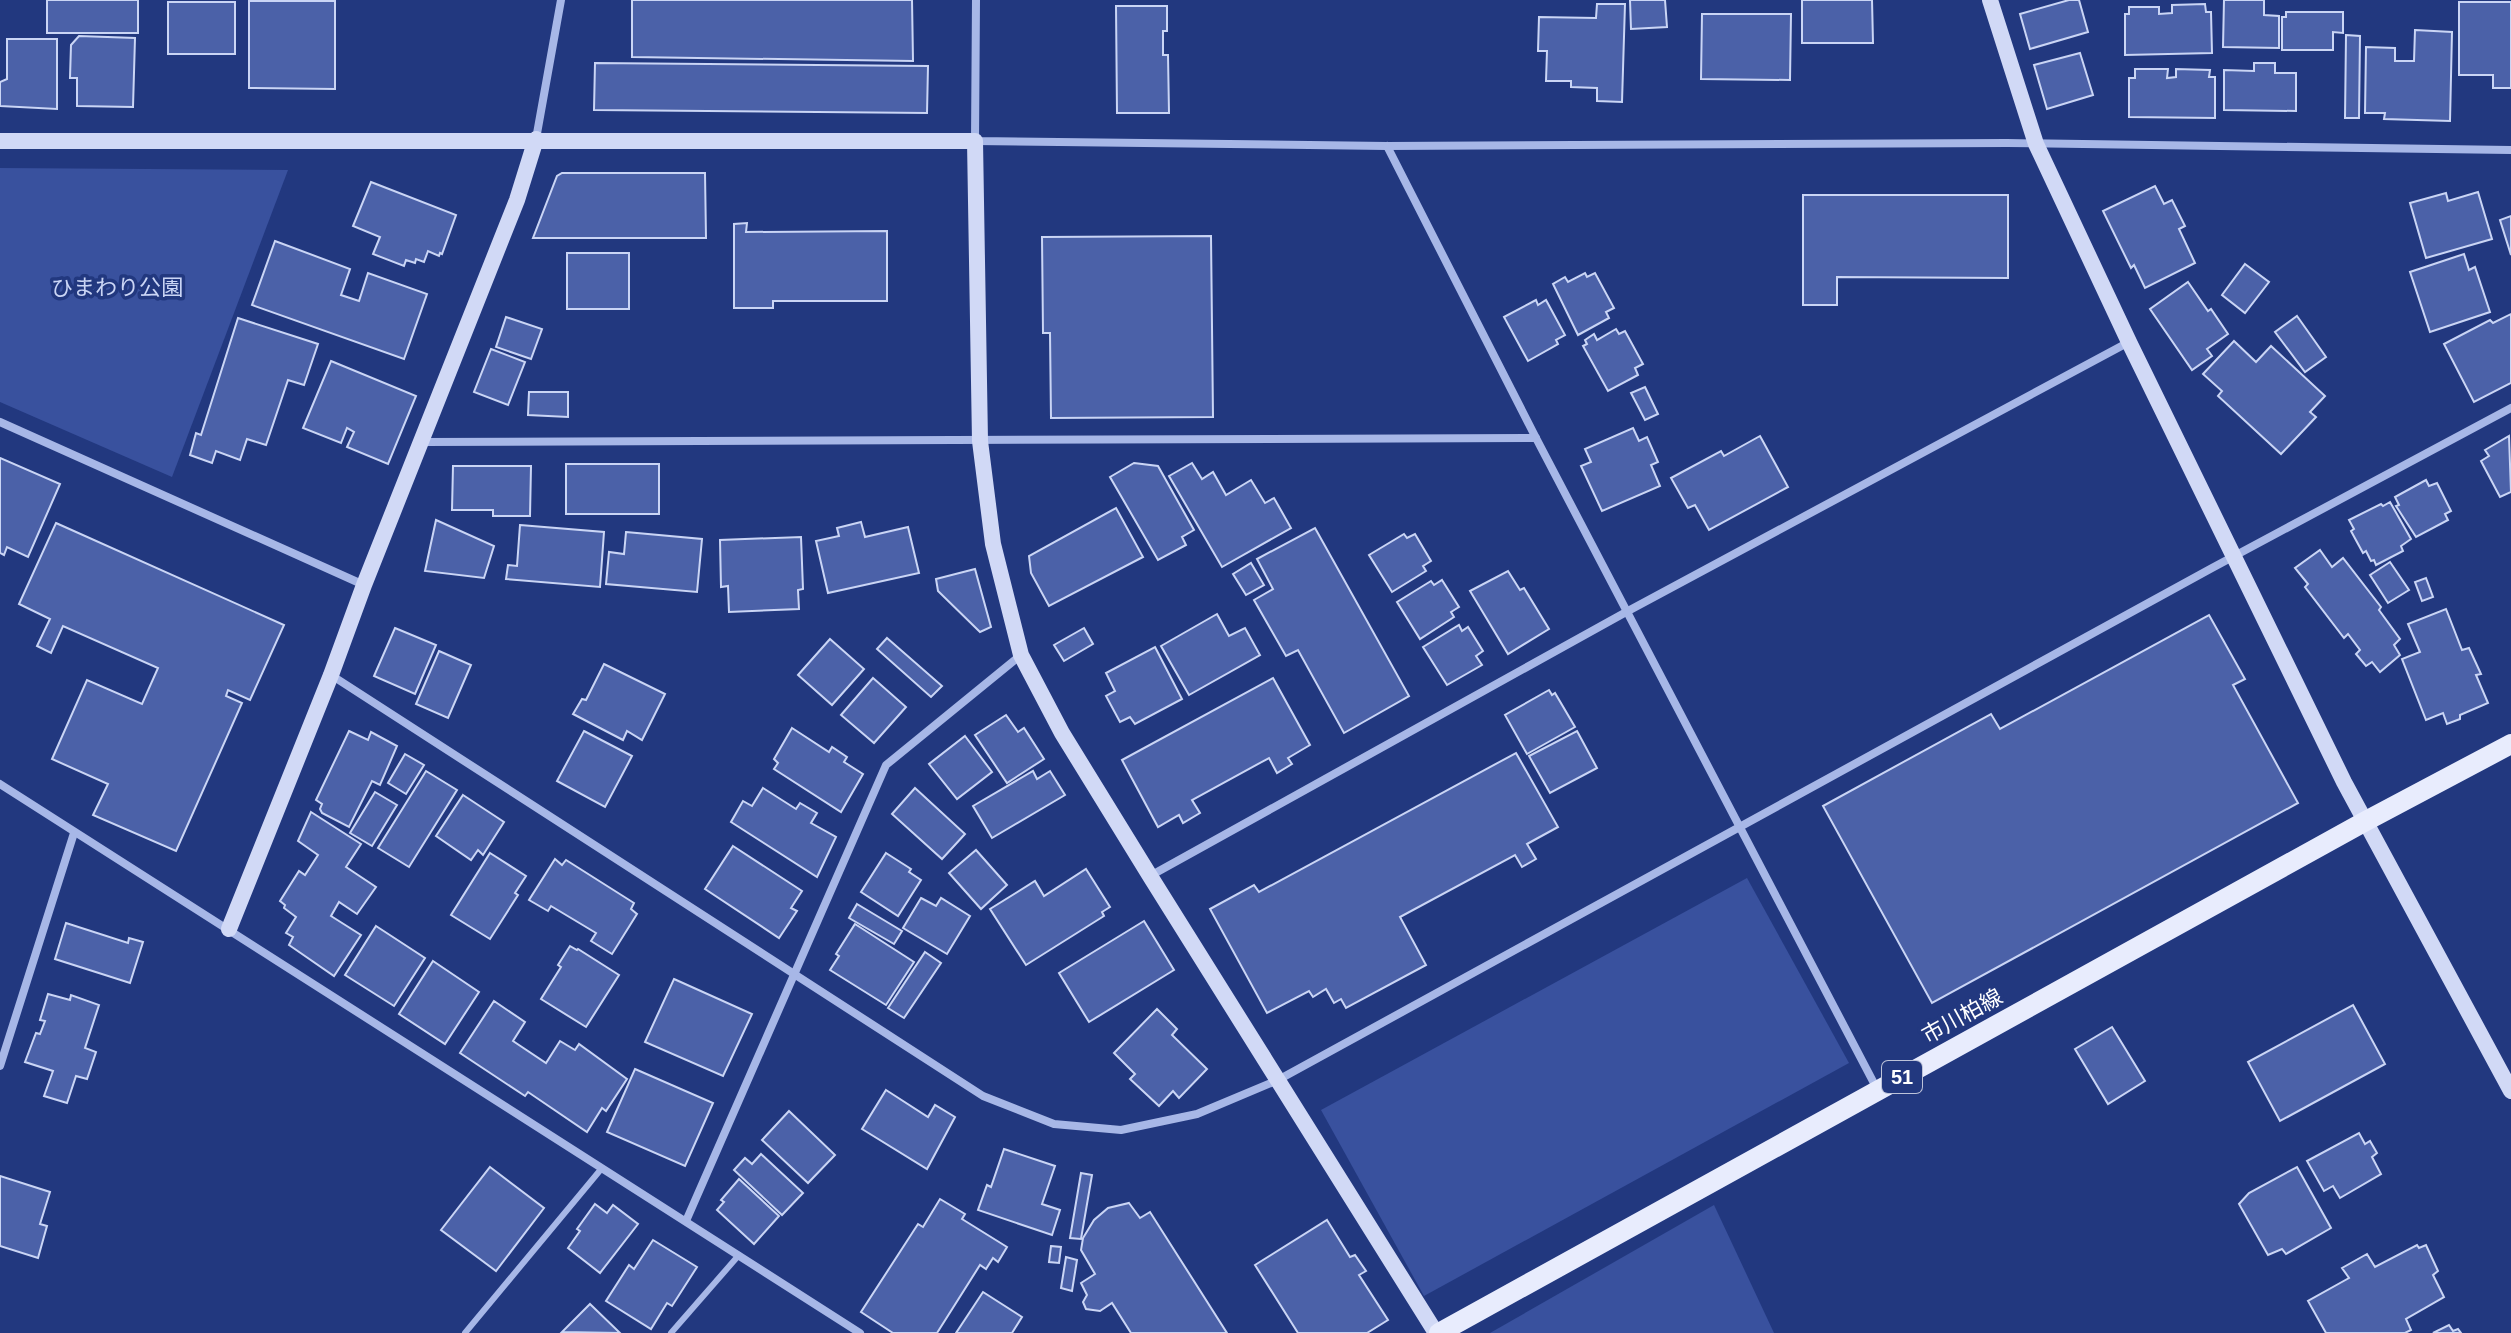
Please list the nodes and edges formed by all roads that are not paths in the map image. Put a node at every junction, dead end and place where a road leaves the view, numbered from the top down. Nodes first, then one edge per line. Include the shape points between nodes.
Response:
1 (561, 0) edge
2 (976, 0) edge
3 (1990, 0) edge
4 (536, 139) junction
5 (0, 141) edge
6 (975, 141) junction
7 (2036, 144) junction
8 (1387, 146) junction
9 (2511, 150) edge
10 (2129, 342) junction
11 (2511, 408) edge
12 (0, 422) edge
13 (1536, 438) junction
14 (980, 441) junction
15 (423, 442) junction
16 (2235, 556) junction
17 (364, 585) junction
18 (1628, 611) junction
19 (1021, 655) junction
20 (331, 675) junction
21 (2511, 744) edge
22 (0, 784) edge
23 (2364, 822) junction
24 (1739, 827) junction
25 (74, 833) junction
26 (1150, 876) junction
27 (229, 929) junction
28 (794, 975) junction
29 (0, 1066) edge
30 (1278, 1080) junction
31 (1877, 1090) junction
32 (2511, 1091) edge
33 (602, 1168) junction
34 (686, 1221) junction
35 (739, 1255) junction
36 (465, 1333) edge
37 (671, 1333) edge
38 (860, 1333) edge
39 (1438, 1333) edge

1 - 4 street
2 - 6 street
3 - 7 street
4 - 5 street
4 - 6 street
4 - 15 street
6 - 8 street
6 - 14 street
7 - 8 street
7 - 9 street
7 - 10 street
8 - 13 street
10 - 16 street
10 - 18 street
11 - 16 street
12 - 17 street
13 - 14 street
13 - 18 street
14 - 15 street
14 - 19 street via 993,544
15 - 17 street
16 - 23 street
16 - 24 street
17 - 20 street
18 - 24 street
18 - 26 street
19 - 26 street
19 - 28 street via 886,765
20 - 27 street
20 - 28 street
21 - 23 main road, 市川柏線 / 51
22 - 25 street
23 - 31 main road, 市川柏線 / 51
23 - 32 street
24 - 30 street
24 - 31 street
25 - 27 street
25 - 29 street
26 - 30 street
27 - 33 street
28 - 30 street via 983,1096 1054,1124 1121,1130 1197,1114
28 - 34 street
30 - 39 street
31 - 39 main road, 市川柏線 / 51
33 - 34 street
33 - 36 lane
34 - 35 street
35 - 37 lane
35 - 38 street

